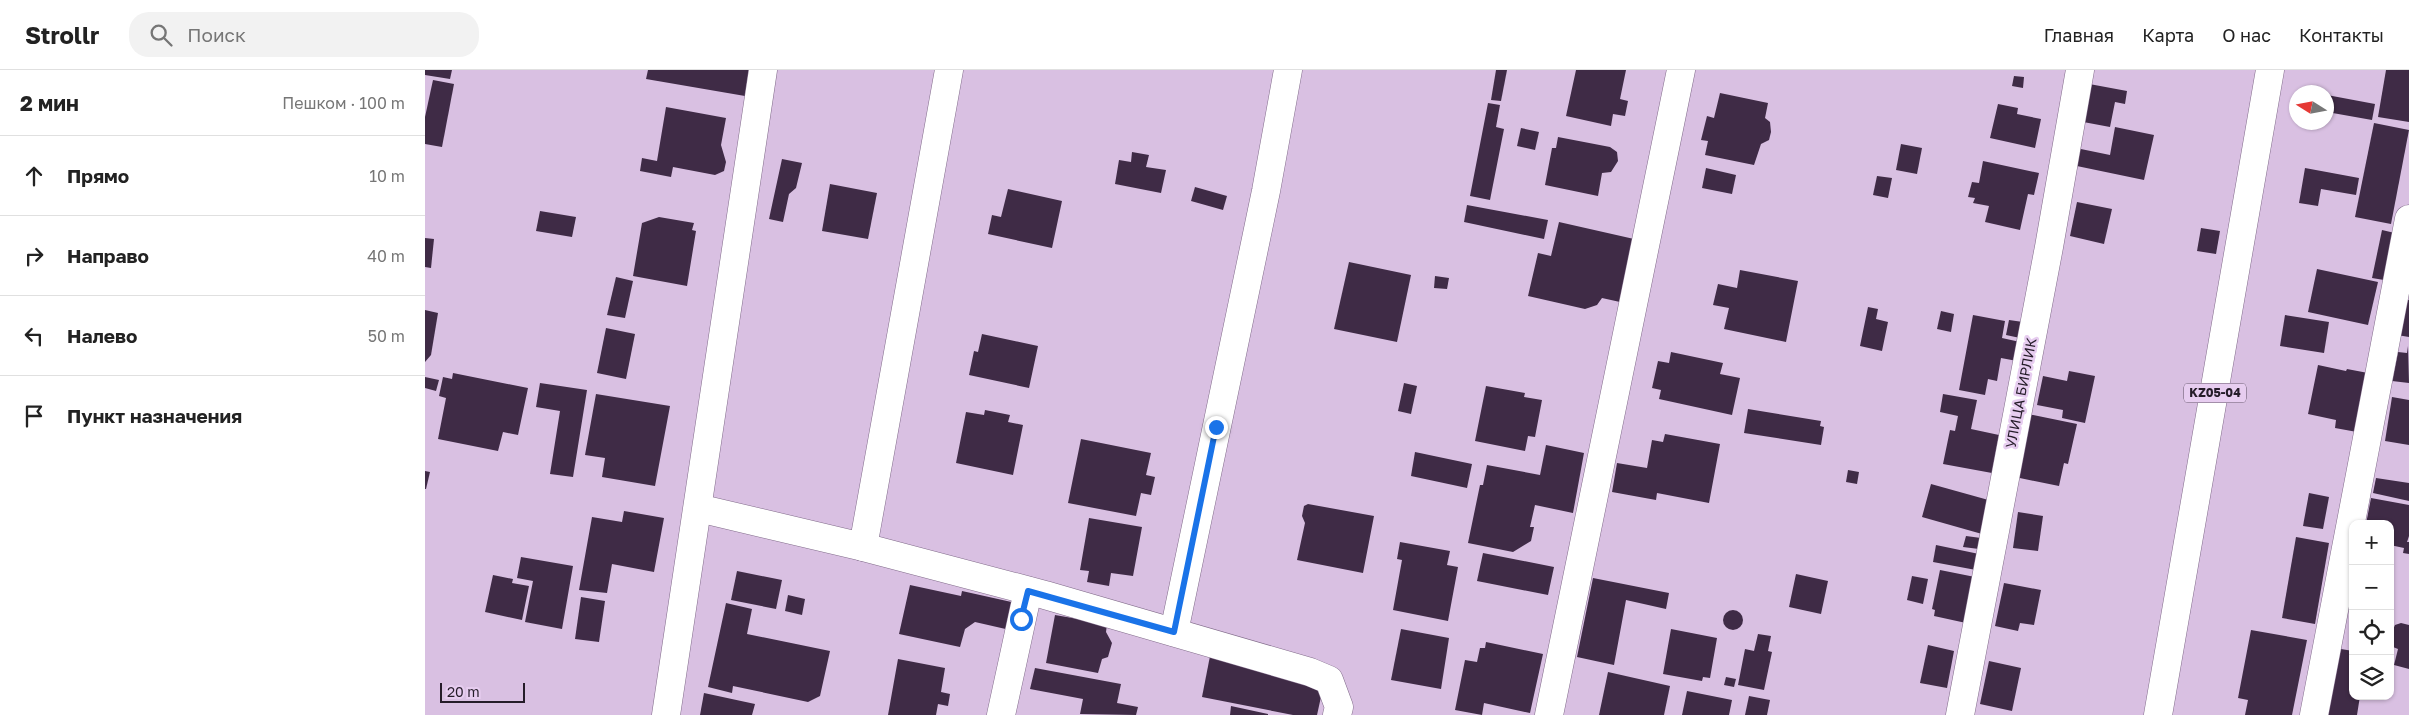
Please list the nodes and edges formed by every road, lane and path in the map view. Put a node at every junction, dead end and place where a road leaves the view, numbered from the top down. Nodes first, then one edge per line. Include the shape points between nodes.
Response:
1 (763, 70) edge
2 (949, 70) edge
3 (1288, 70) edge
4 (1681, 70) edge
5 (2080, 70) edge
6 (2270, 70) edge
7 (2409, 219) edge
8 (698, 508) junction
9 (863, 547) junction
10 (1028, 591) junction
11 (1174, 632) junction
12 (1345, 712) edge
13 (666, 715) edge
14 (1001, 715) edge
15 (1549, 715) edge
16 (1960, 715) edge
17 (2158, 715) edge
18 (2315, 715) edge

1 - 8 street
2 - 9 street
3 - 11 street
4 - 15 street
5 - 16 street, УЛИЦА БИРЛИК
6 - 17 street, KZ05-04
7 - 18 street
8 - 9 street
8 - 13 street
9 - 10 street
10 - 11 street
10 - 14 street
11 - 12 street via 1329,680

